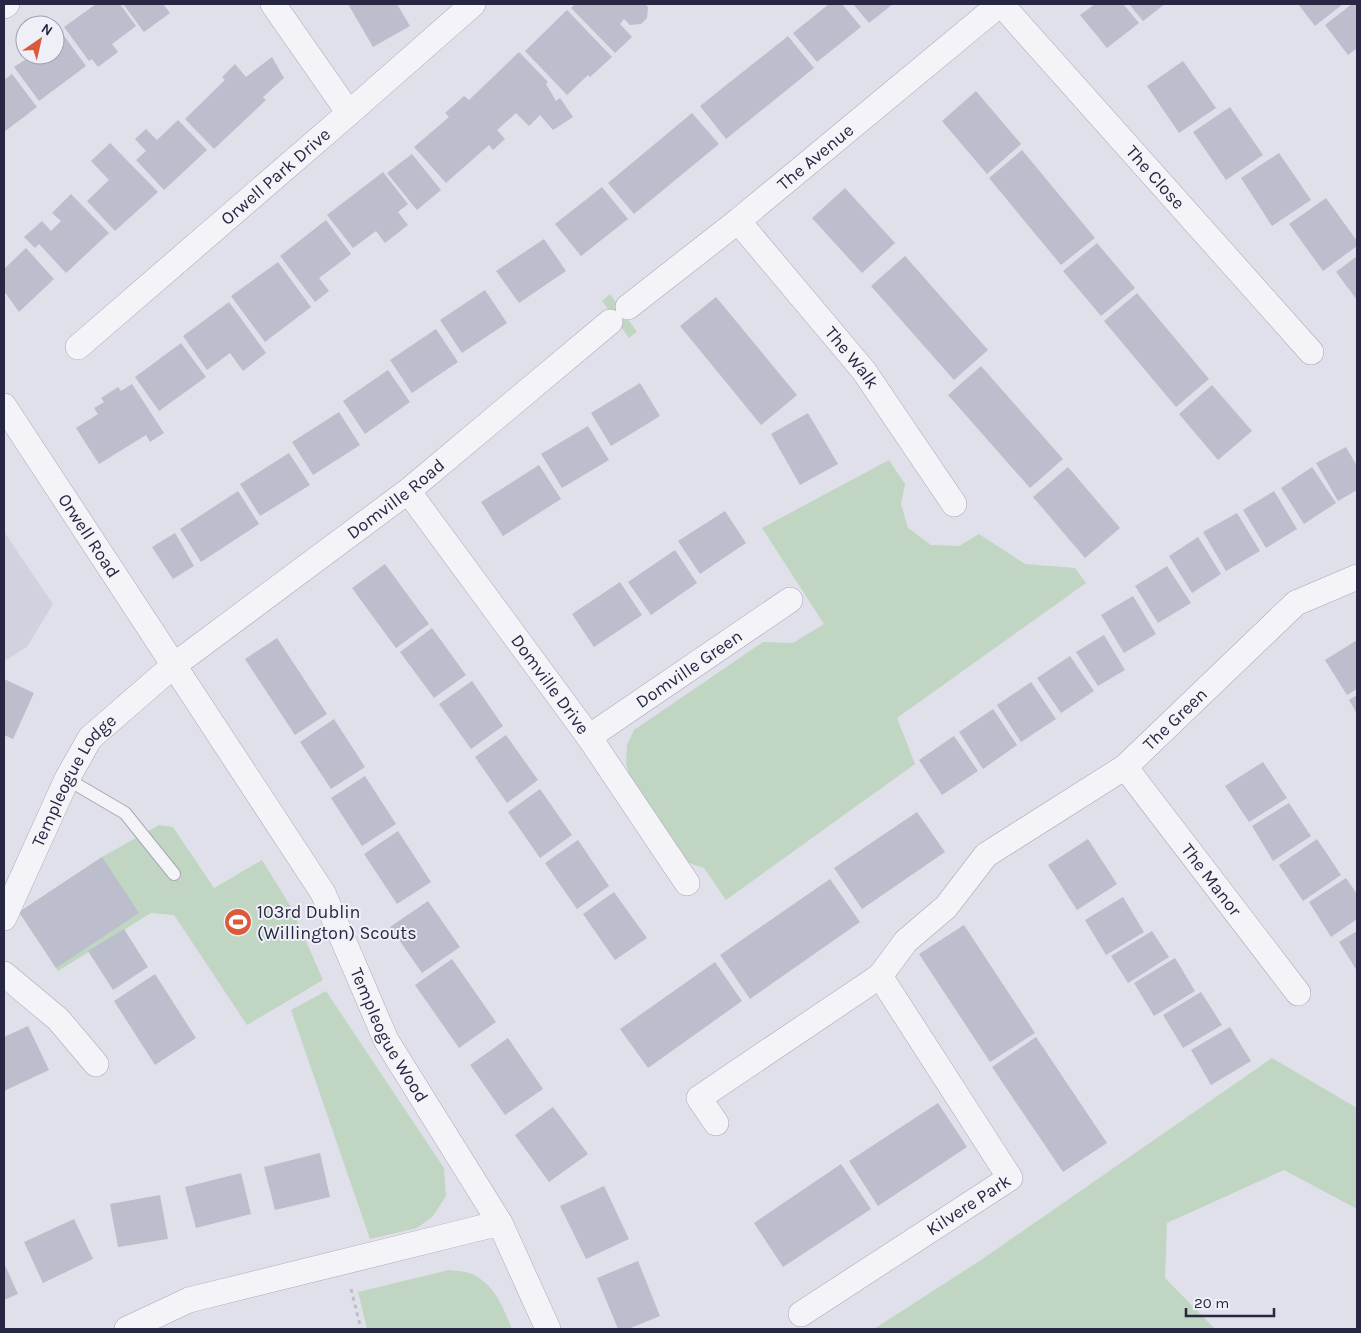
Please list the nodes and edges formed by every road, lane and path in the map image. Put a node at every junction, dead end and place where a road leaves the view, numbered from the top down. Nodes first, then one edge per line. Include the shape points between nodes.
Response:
1 (7, 4) edge
2 (273, 4) edge
3 (473, 4) edge
4 (1000, 4) edge
5 (4, 6) edge
6 (349, 113) junction
7 (738, 221) junction
8 (619, 314) joint
9 (78, 347) dead end
10 (1311, 352) dead end
11 (4, 406) edge
12 (408, 491) junction
13 (954, 504) dead end
14 (1357, 577) edge
15 (790, 600) dead end
16 (173, 666) junction
17 (588, 737) junction
18 (1125, 767) junction
19 (67, 779) junction
20 (174, 874) dead end
21 (688, 883) dead end
22 (4, 918) edge
23 (4, 974) edge
24 (880, 976) junction
25 (1298, 993) dead end
26 (96, 1064) dead end
27 (716, 1123) dead end
28 (500, 1224) junction
29 (351, 1287) dead end
30 (801, 1314) dead end
31 (127, 1329) edge
32 (361, 1329) edge
33 (548, 1329) edge

1 - 5 street
2 - 6 street
3 - 6 street, Orwell Park Drive
4 - 7 street, The Avenue
4 - 10 street, The Close
6 - 9 street, Orwell Park Drive
7 - 8 street, The Avenue
7 - 13 street, The Walk via 864,371
8 - 12 street, Domville Road
11 - 16 street, Orwell Road
12 - 16 street, Domville Road
12 - 17 street, Domville Drive
14 - 18 street, The Green via 1296,604
15 - 17 street, Domville Green
16 - 19 street, Templeogue Lodge via 90,738
16 - 28 street, Templeogue Wood via 324,893 386,1040
17 - 21 street, Domville Drive
18 - 24 street, The Green via 986,855 946,907 906,941
18 - 25 street, The Manor
19 - 20 lane via 125,813
19 - 22 street, Templeogue Lodge
23 - 26 street via 58,1019
24 - 27 street via 699,1098
24 - 30 street, Kilvere Park via 1010,1178
28 - 31 street via 189,1300
28 - 33 street, Templeogue Wood
29 - 32 path

